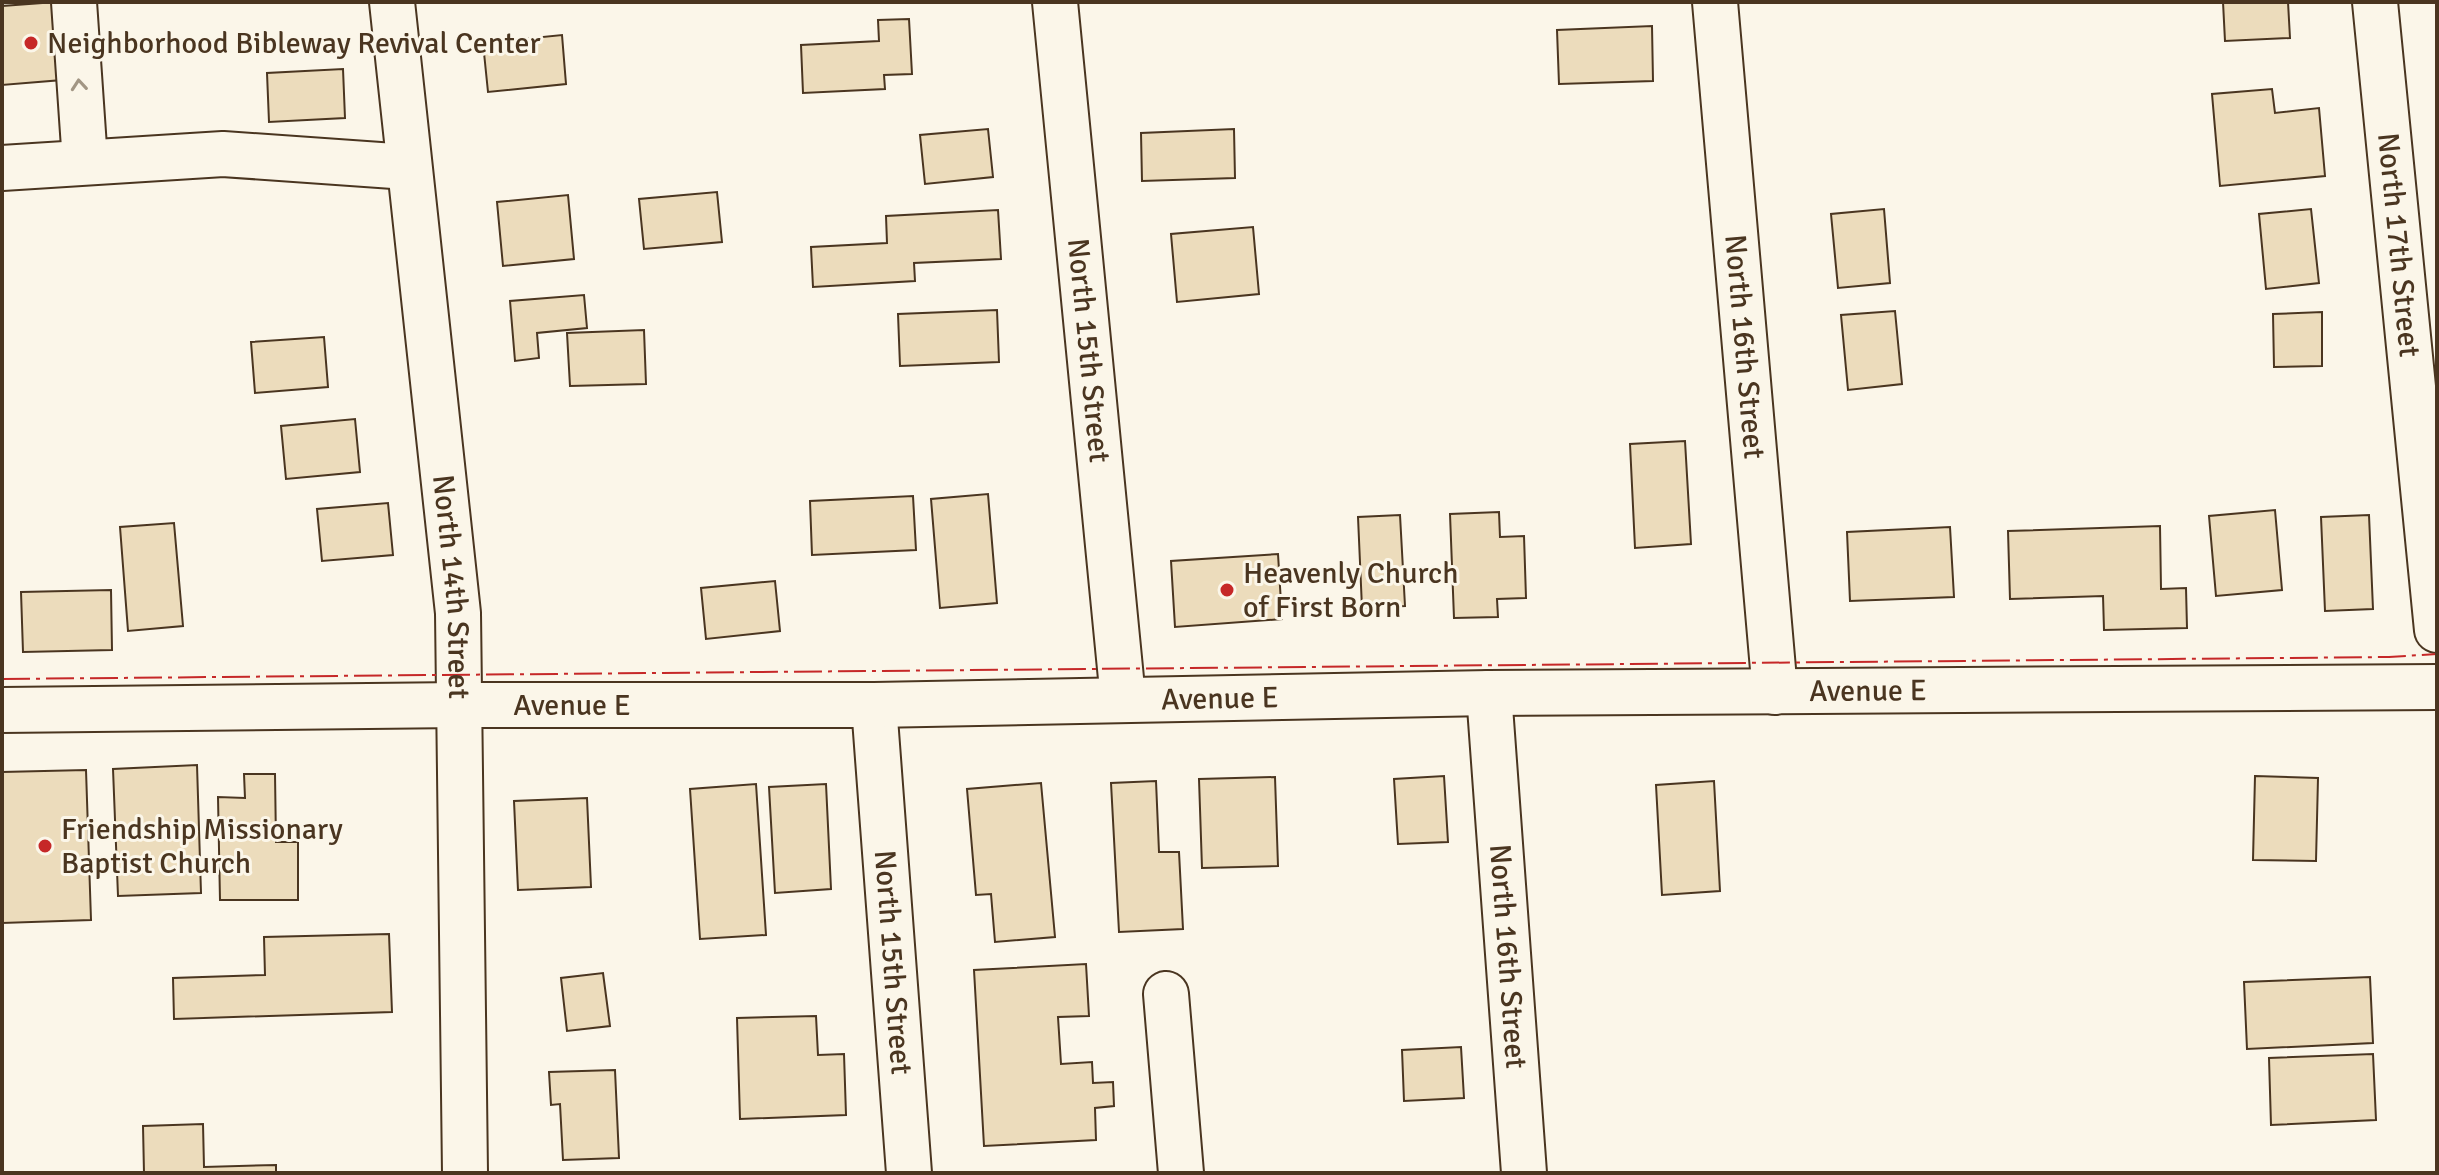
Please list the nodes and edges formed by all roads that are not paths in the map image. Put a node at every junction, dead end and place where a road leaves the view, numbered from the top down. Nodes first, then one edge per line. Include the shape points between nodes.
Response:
1 (74, 2) edge
2 (392, 2) edge
3 (1055, 2) edge
4 (1715, 2) edge
5 (2375, 2) edge
6 (85, 162) junction
7 (408, 167) junction
8 (2, 168) edge
9 (2437, 630) edge
10 (2437, 687) edge
11 (1775, 692) junction
12 (1489, 693) junction
13 (1123, 699) junction
14 (460, 705) junction
15 (874, 705) junction
16 (2, 710) edge
17 (1166, 994) dead end
18 (465, 1173) edge
19 (909, 1173) edge
20 (1181, 1173) edge
21 (1524, 1173) edge

6 -> 1 street
2 - 7 street, North 14th Street
3 - 13 street, North 15th Street
4 - 11 street, North 16th Street
5 - 9 street, North 17th Street
6 - 7 street via 223,154
6 - 8 street
7 - 14 street, North 14th Street via 458,613
10 - 11 street, Avenue E
11 - 12 street, Avenue E
12 - 13 street, Avenue E
12 - 21 street, North 16th Street
13 - 15 street, Avenue E
14 - 15 street, Avenue E
14 - 16 street, Avenue E
14 - 18 street, North 14th Street
15 - 19 street, North 15th Street
17 - 20 street

